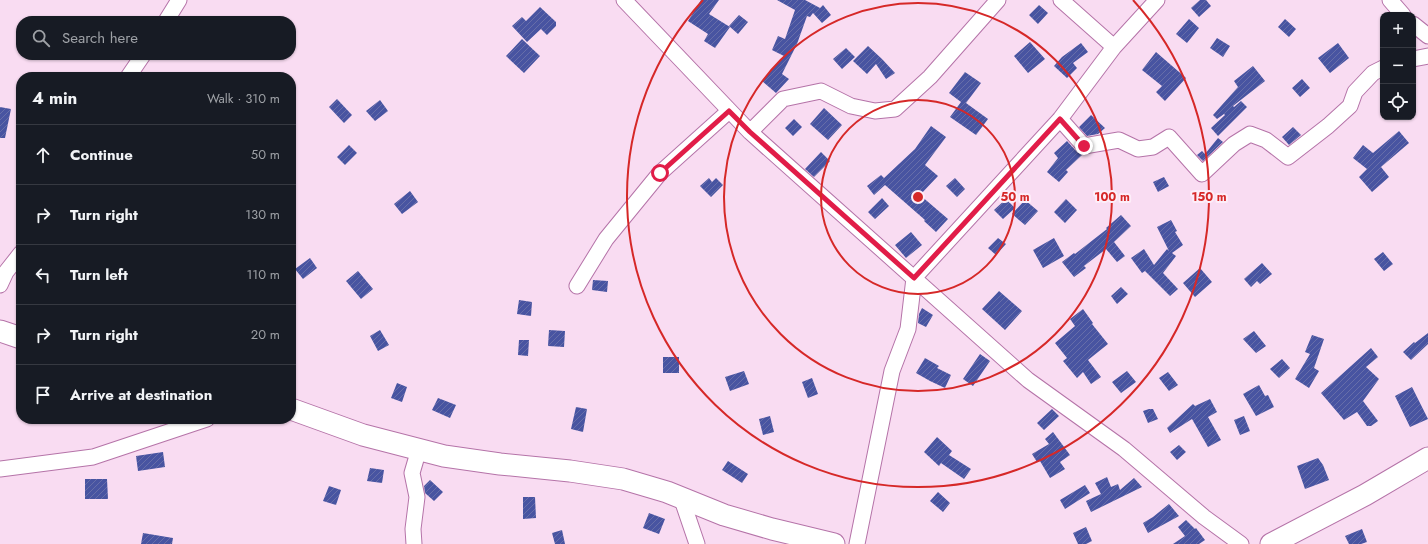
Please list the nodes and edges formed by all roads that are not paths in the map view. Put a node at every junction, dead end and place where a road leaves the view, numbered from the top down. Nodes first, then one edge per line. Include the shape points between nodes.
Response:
1 (179, 0) edge
2 (624, 0) edge
3 (998, 0) edge
4 (1062, 0) edge
5 (1157, 0) edge
6 (1390, 0) edge
7 (1400, 12) edge
8 (169, 16) edge
9 (1416, 26) edge
10 (1428, 36) edge
11 (1114, 47) junction
12 (1428, 56) edge
13 (1416, 58) edge
14 (140, 60) edge
15 (1380, 70) edge
16 (131, 72) edge
17 (729, 111) junction
18 (1060, 119) junction
19 (750, 132) junction
20 (16, 259) edge
21 (914, 278) junction
22 (0, 285) edge
23 (577, 286) dead end
24 (0, 331) edge
25 (16, 336) edge
26 (296, 411) edge
27 (192, 424) edge
28 (418, 449) junction
29 (1428, 458) edge
30 (0, 469) edge
31 (681, 498) junction
32 (414, 544) edge
33 (696, 544) edge
34 (834, 544) edge
35 (857, 544) edge
36 (1240, 544) edge
37 (1271, 544) edge

1 - 8 street
2 - 17 street
3 - 19 street via 930,77 895,108 875,111 851,106 821,91 783,99
4 - 11 street
5 - 11 street
6 - 7 street
9 - 10 street
11 - 18 street
12 - 13 street
14 - 16 street
15 - 18 street via 1373,73 1355,92 1350,106 1288,157 1266,140 1250,134 1234,144 1202,174 1169,137 1153,147 1138,149 1119,140 1084,146
17 - 19 street
17 - 23 street via 660,173 606,239
18 - 21 street
19 - 21 street
20 - 22 street
21 - 35 street via 908,329 892,371
21 - 36 street via 1028,380 1124,449
24 - 25 street
26 - 28 street via 363,435
27 - 30 street via 93,457
28 - 31 street via 444,456 623,479
28 - 32 street via 412,473 417,497
29 - 37 street via 1365,495
31 - 33 street
31 - 34 street via 724,515

